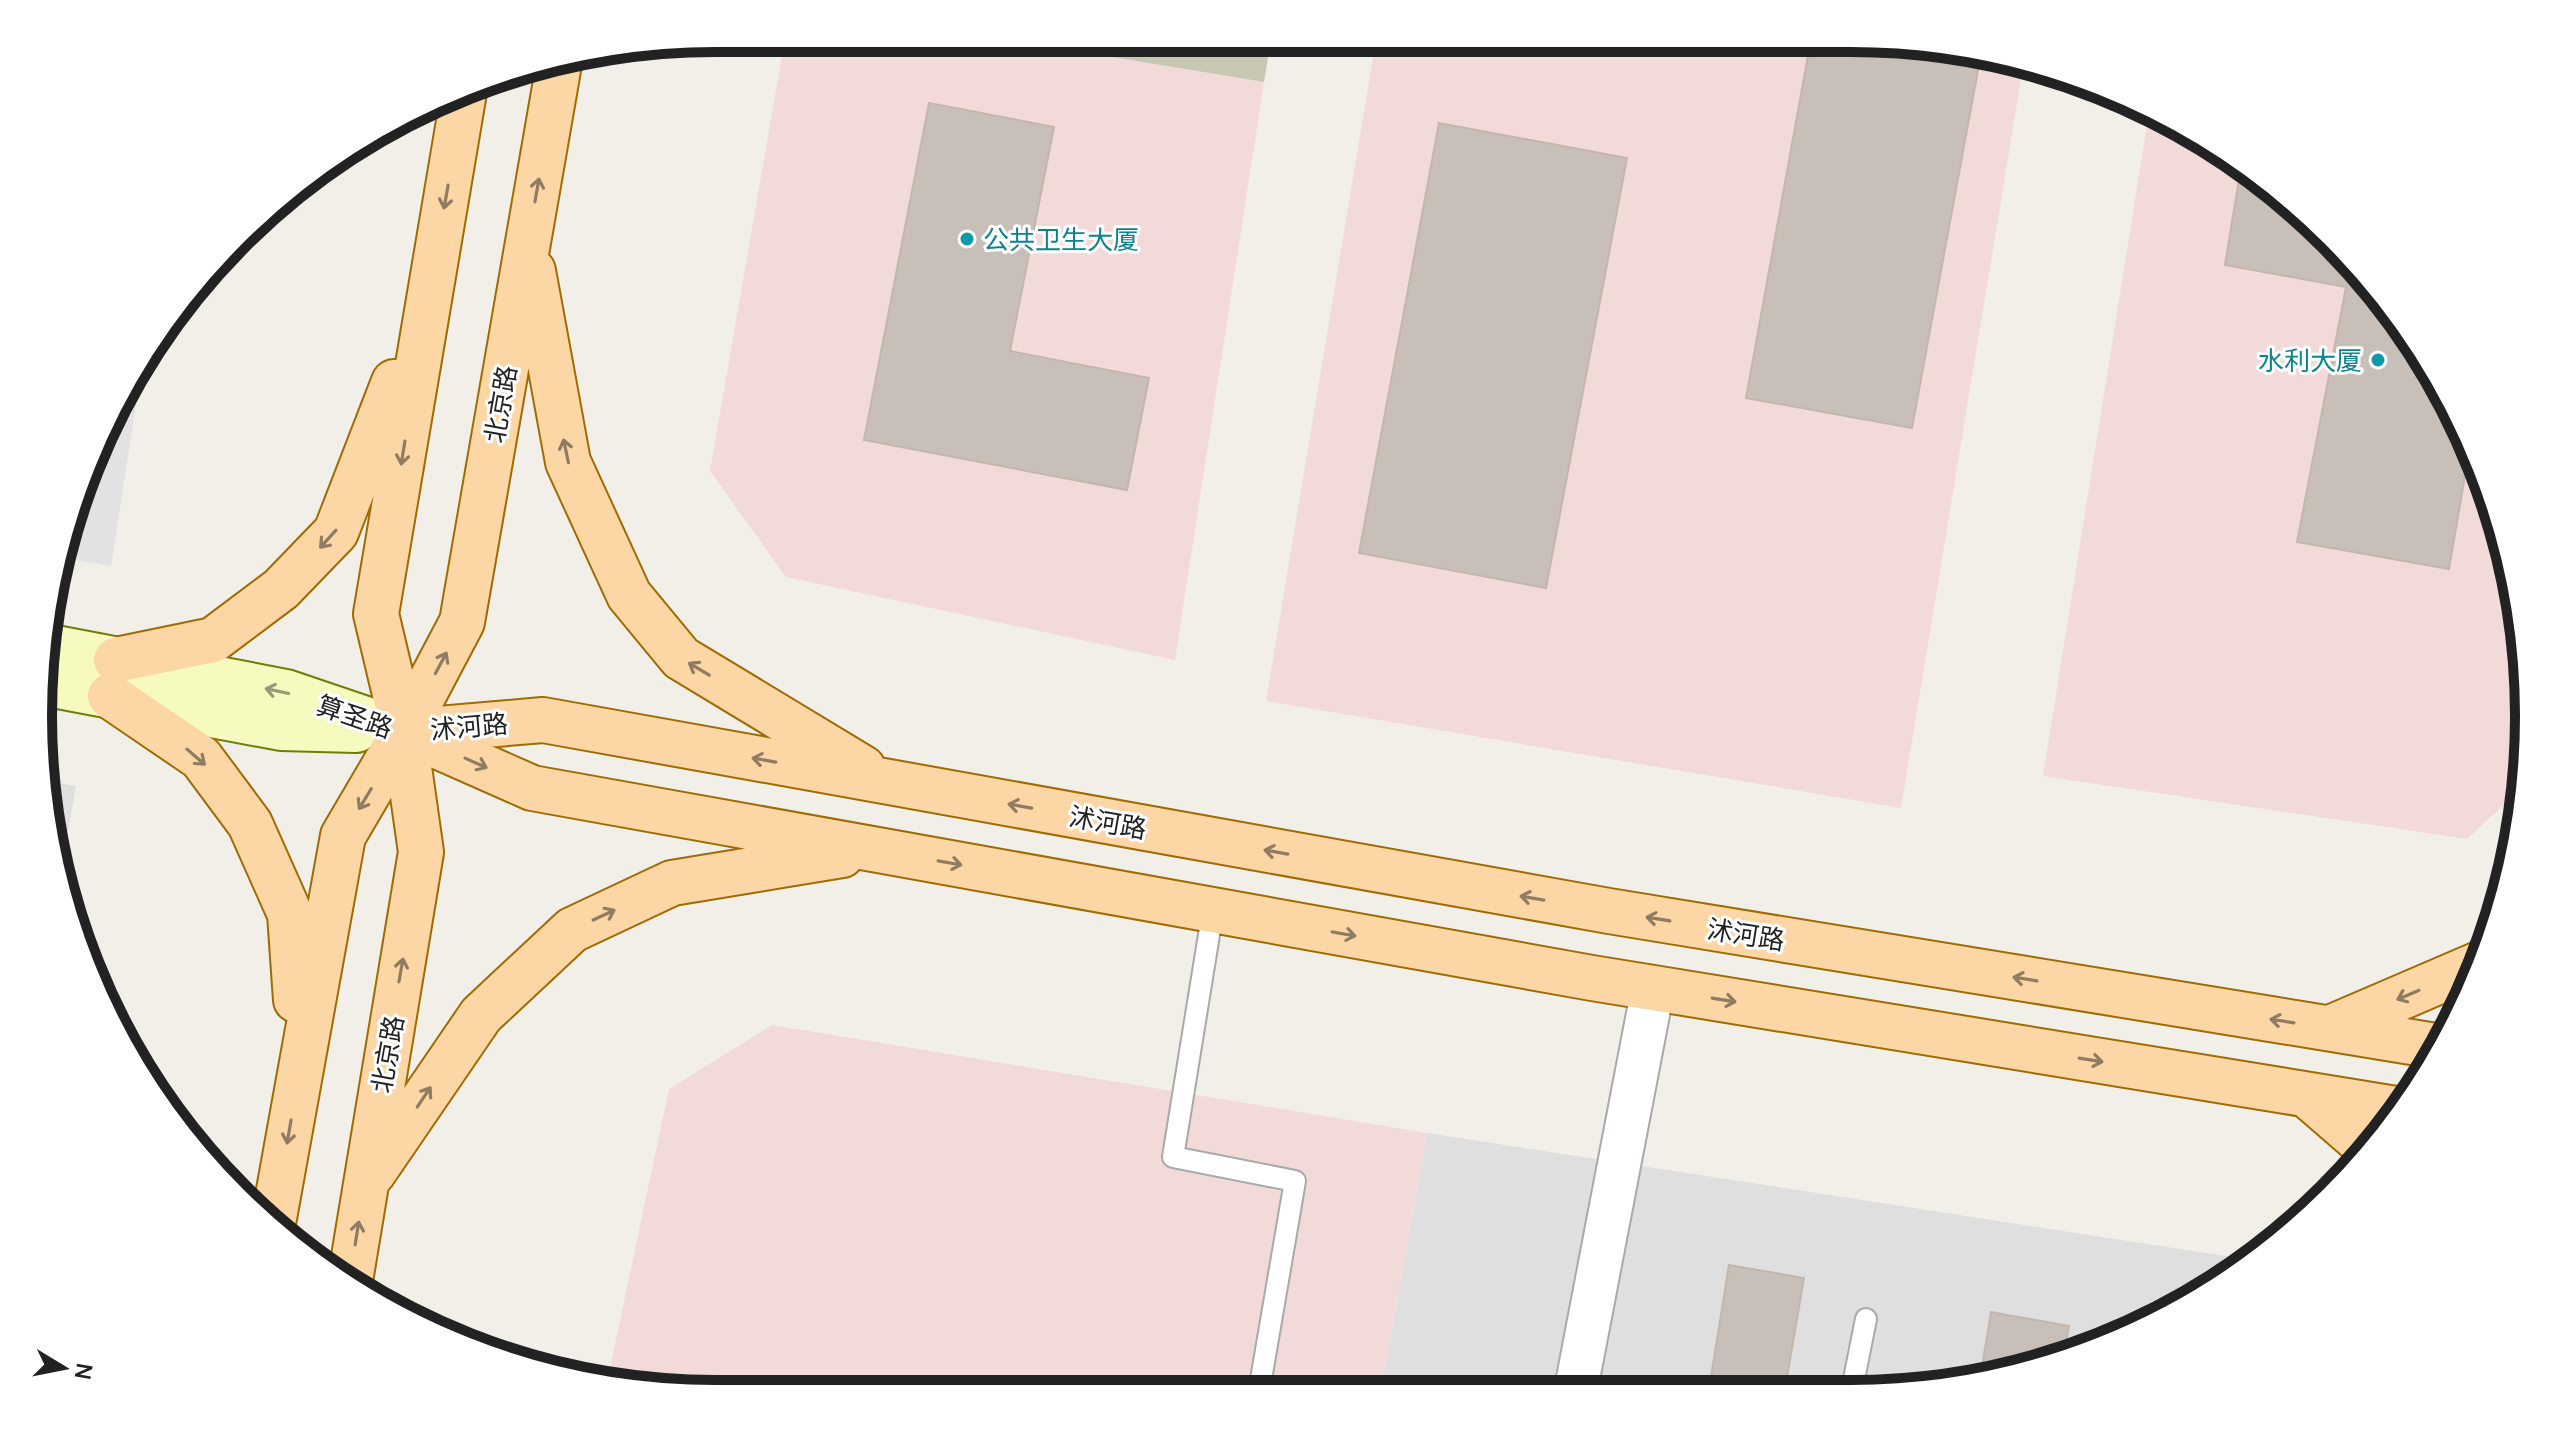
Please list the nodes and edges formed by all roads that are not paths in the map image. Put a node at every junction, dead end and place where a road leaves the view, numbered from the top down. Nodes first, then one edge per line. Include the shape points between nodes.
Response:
1 (558, 72) edge
2 (462, 103) edge
3 (528, 243) junction
4 (436, 258) junction
5 (56, 649) edge
6 (113, 678) junction
7 (53, 683) edge
8 (404, 732) junction
9 (885, 782) junction
10 (873, 849) junction
11 (1213, 910) junction
12 (2464, 971) edge
13 (1653, 988) junction
14 (2330, 1028) junction
15 (2428, 1045) edge
16 (301, 1066) junction
17 (2307, 1095) junction
18 (2387, 1108) edge
19 (2360, 1141) edge
20 (365, 1185) junction
21 (275, 1212) edge
22 (352, 1271) edge
23 (1866, 1319) dead end
24 (1261, 1380) edge
25 (1578, 1380) edge
26 (1854, 1380) edge

3 -> 1 main road, 北京路
2 -> 4 main road, 北京路
8 -> 3 main road, 北京路 via 462,622
9 -> 3 main road via 681,658 629,595 568,462
4 -> 6 main road via 376,435 336,532 281,589 213,640
4 -> 8 main road, 北京路 via 376,614
5 - 6 main road, 算圣路
6 - 7 main road, 算圣路
6 - 8 main road, 算圣路 via 281,728
6 -> 16 main road via 201,758 250,824 290,914
9 -> 8 main road, 沭河路 via 543,720
8 -> 10 main road, 沭河路 via 532,788
8 -> 16 main road, 北京路 via 343,836
20 -> 8 main road, 北京路 via 421,852
14 -> 9 main road, 沭河路 via 1624,914
10 -> 11 main road, 沭河路
20 -> 10 main road via 481,1015 572,930 672,883
11 -> 13 main road, 沭河路
11 - 24 lane via 1173,1157 1295,1181
12 -> 14 main road
13 -> 17 main road, 沭河路
13 - 25 street
14 - 15 main road, 沭河路
16 -> 21 main road, 北京路
17 - 18 main road, 沭河路
17 - 19 main road
22 -> 20 main road, 北京路
23 - 26 lane

